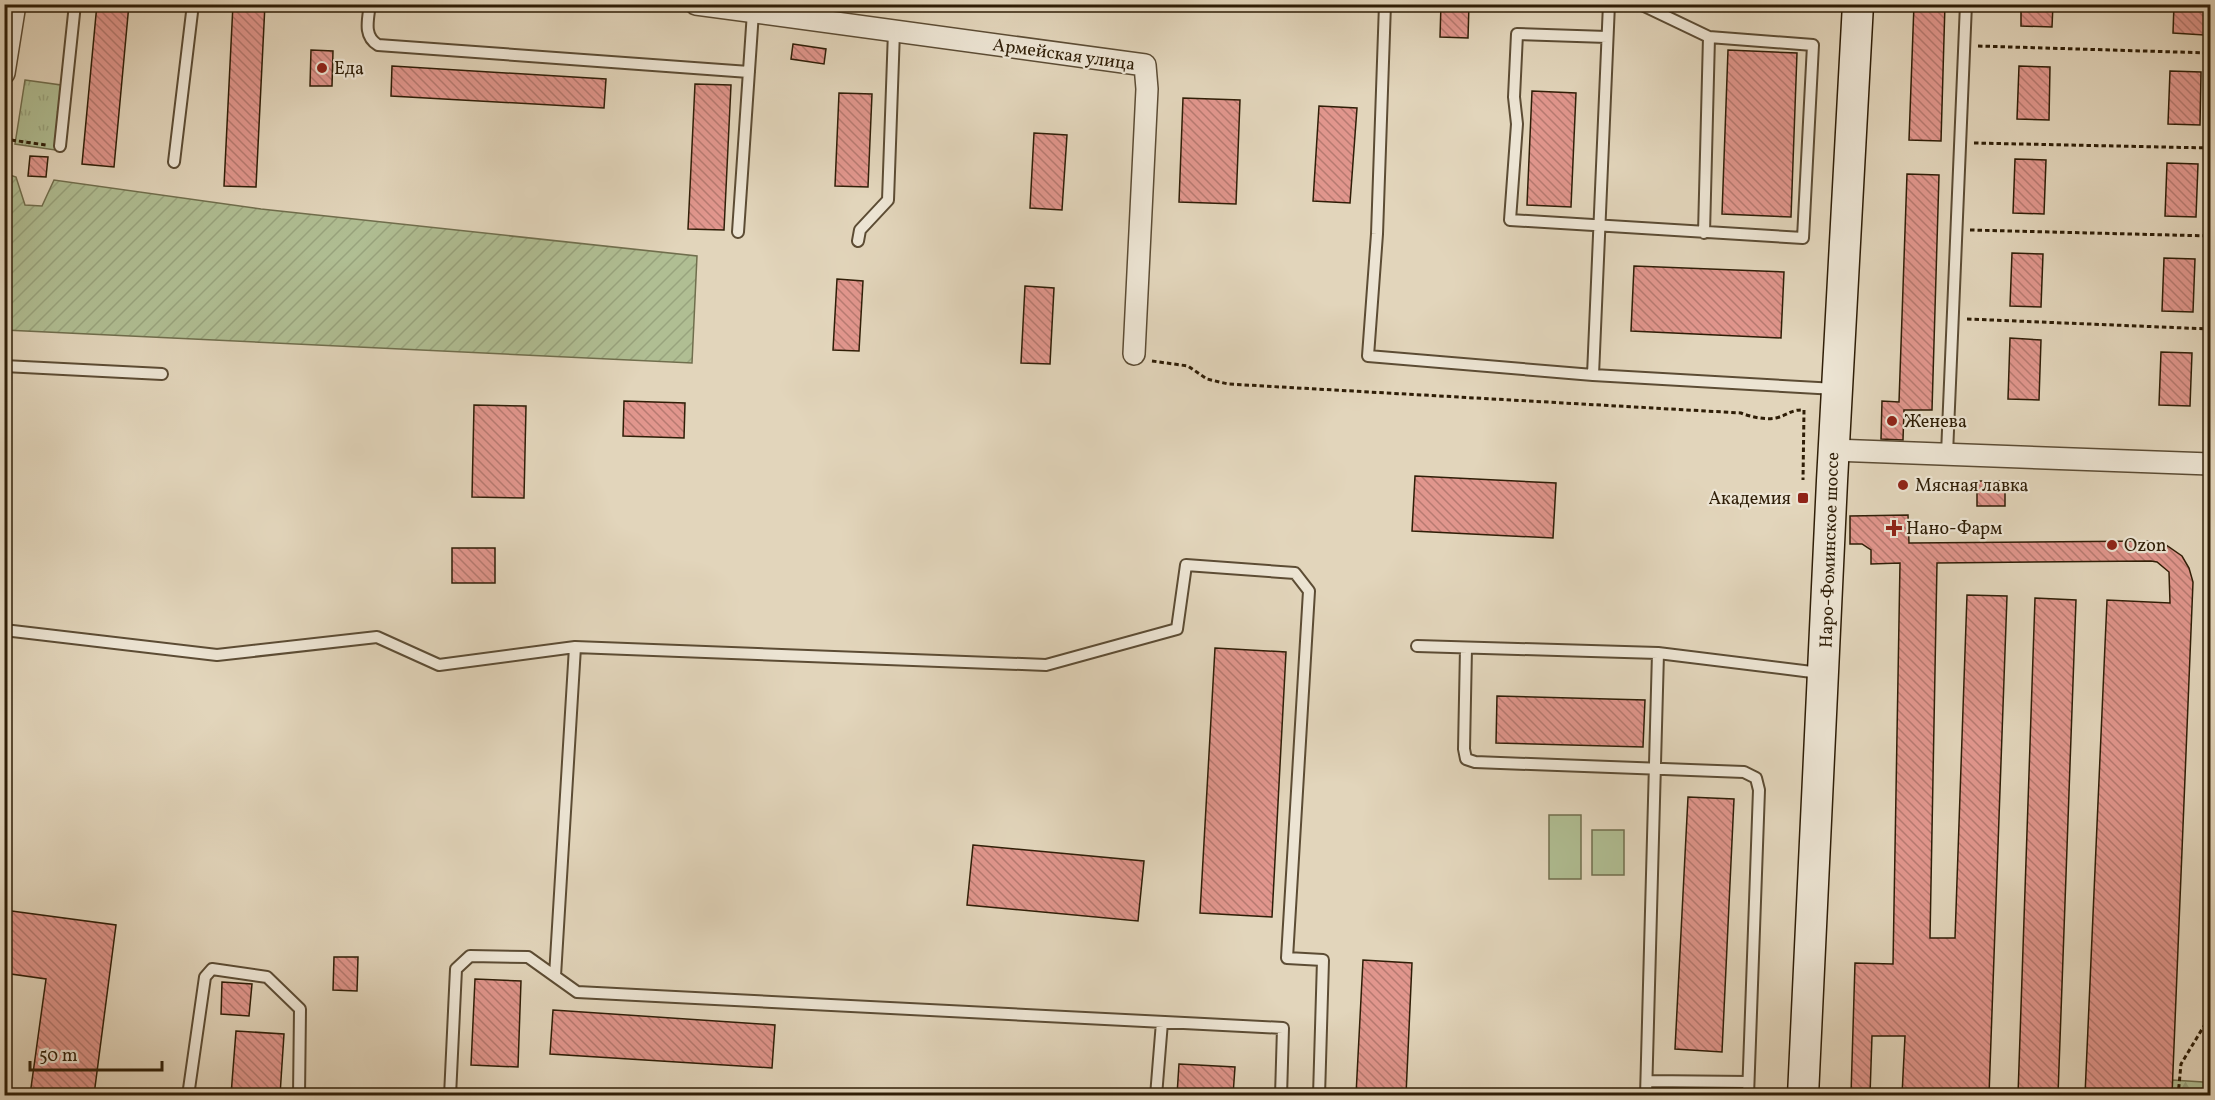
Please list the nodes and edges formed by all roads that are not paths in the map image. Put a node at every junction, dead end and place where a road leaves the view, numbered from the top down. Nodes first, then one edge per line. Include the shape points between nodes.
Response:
1 (15, 4) edge
2 (75, 4) edge
3 (193, 4) edge
4 (370, 4) edge
5 (696, 4) edge
6 (1385, 4) edge
7 (1609, 4) edge
8 (1640, 4) edge
9 (1858, 4) edge
10 (1966, 4) edge
11 (753, 12) junction
12 (894, 31) junction
13 (7, 36) edge
14 (1607, 37) junction
15 (1709, 37) junction
16 (749, 72) junction
17 (4, 73) edge
18 (60, 146) road end
19 (174, 162) dead end
20 (1599, 225) junction
21 (738, 232) dead end
22 (1704, 232) junction
23 (858, 241) dead end
24 (1134, 354) road end
25 (4, 366) edge
26 (162, 374) dead end
27 (1593, 375) junction
28 (1837, 389) junction
29 (1833, 450) junction
30 (1947, 454) junction
31 (2211, 464) edge
32 (4, 630) edge
33 (1418, 646) dead end
34 (575, 647) junction
35 (1466, 648) junction
36 (1658, 653) junction
37 (1824, 674) junction
38 (1654, 769) junction
39 (555, 976) junction
40 (1162, 1022) junction
41 (1647, 1081) junction
42 (1748, 1082) junction
43 (188, 1095) edge
44 (299, 1095) edge
45 (450, 1095) edge
46 (1156, 1095) edge
47 (1281, 1095) edge
48 (1319, 1095) edge
49 (1646, 1095) edge
50 (1748, 1095) edge
51 (1803, 1095) edge

1 - 13 street
2 - 18 lane
3 - 19 lane
4 - 16 lane via 367,32 378,45
5 - 11 street, Армейская улица
6 - 27 lane via 1377,234 1368,356
7 - 14 lane
8 - 15 lane
9 - 28 main road, Наро-Фоминское шоссе
10 - 30 lane
11 - 12 street, Армейская улица
11 - 16 lane
12 - 23 lane via 888,200 860,230
12 - 24 street, Армейская улица via 1145,65
13 - 17 street
14 - 20 lane
14 - 20 lane via 1517,34 1514,97 1517,124 1510,220
15 - 22 lane
15 - 22 lane via 1813,45 1803,238
16 - 21 lane
20 - 22 lane
20 - 27 lane
25 - 26 lane
27 - 28 lane
28 - 29 main road, Наро-Фоминское шоссе
29 - 30 street
29 - 37 main road, Наро-Фоминское шоссе
30 - 31 street
32 - 34 lane via 217,655 377,637 439,665
33 - 35 lane
34 - 39 lane
34 - 48 lane via 1046,665 1177,629 1186,565 1295,573 1309,591 1287,958 1323,960
35 - 36 lane
35 - 38 lane via 1466,759
36 - 37 lane
36 - 38 lane
37 - 51 main road, Наро-Фоминское шоссе
38 - 41 lane
38 - 42 lane via 1744,772 1756,778 1759,790
39 - 40 lane via 577,993
39 - 45 lane via 528,957 470,956 456,969
40 - 46 lane
40 - 47 lane via 1283,1028
41 - 42 lane
41 - 49 lane
42 - 50 lane
43 - 44 lane via 205,976 212,969 267,976 300,1009

